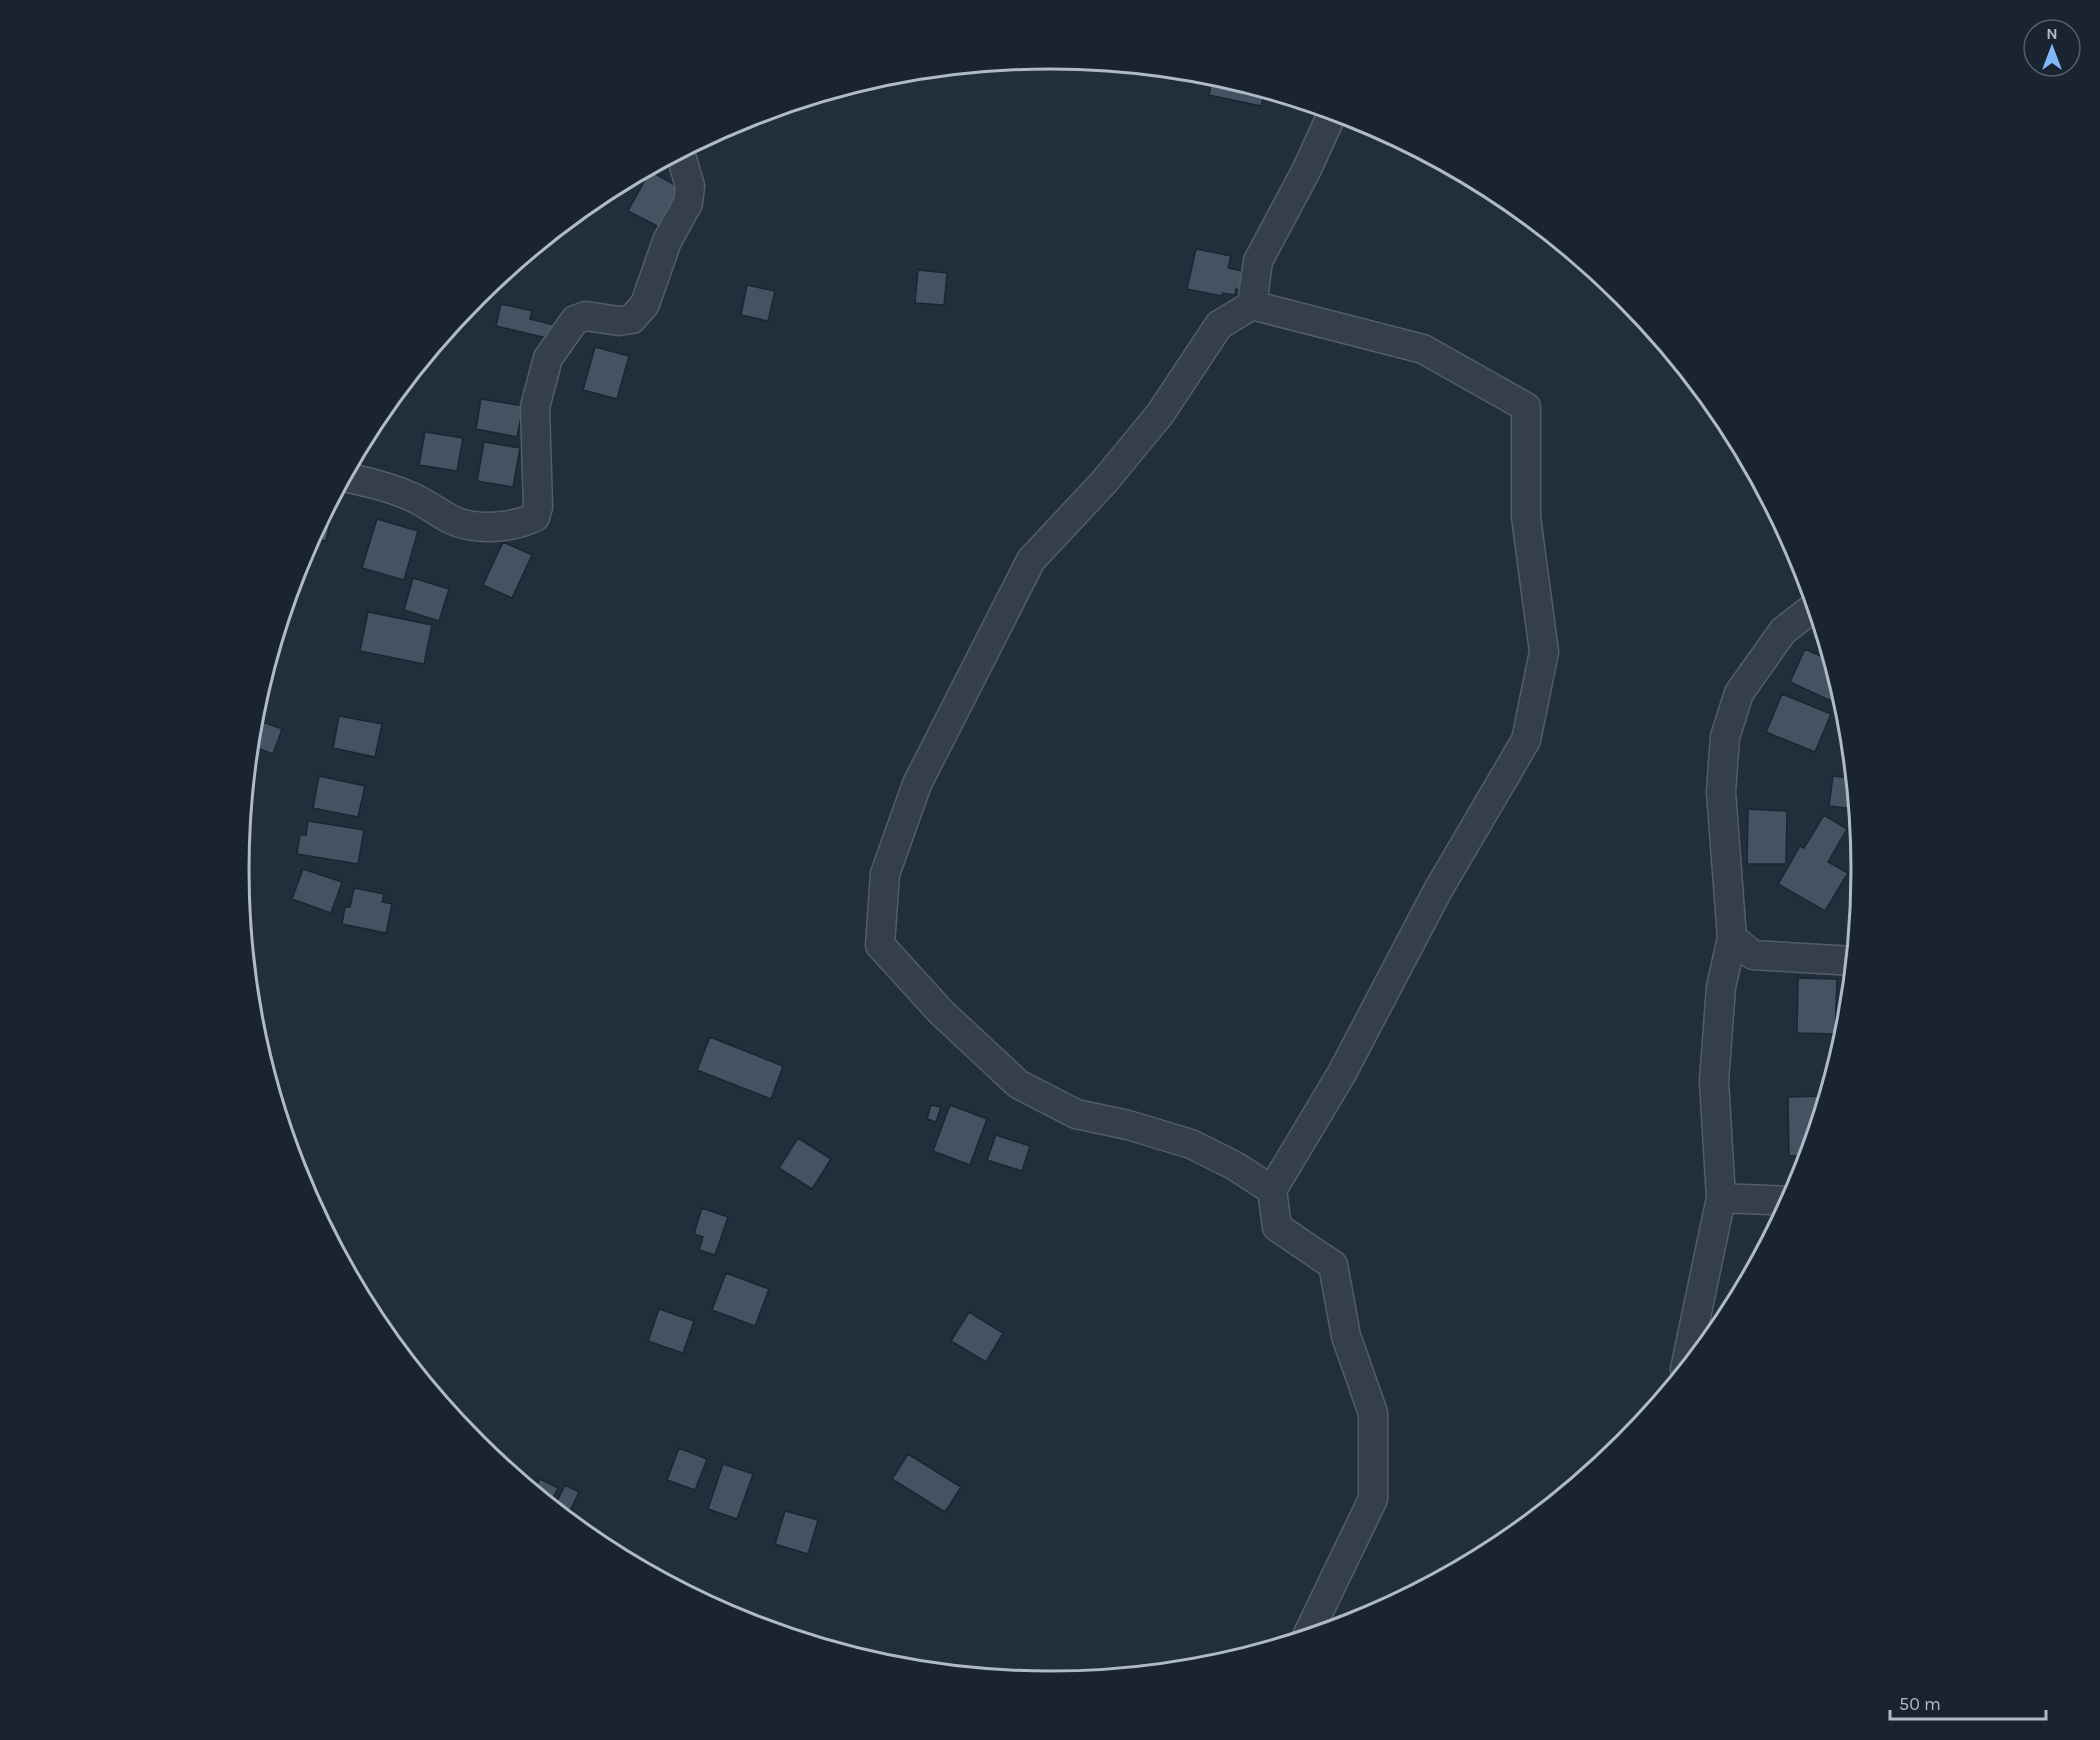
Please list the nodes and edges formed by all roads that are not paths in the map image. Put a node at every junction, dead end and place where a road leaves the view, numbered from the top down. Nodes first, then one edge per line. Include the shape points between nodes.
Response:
1 (1329, 120) edge
2 (682, 159) edge
3 (1252, 305) junction
4 (351, 479) edge
5 (1808, 612) edge
6 (1732, 938) junction
7 (1845, 961) edge
8 (1272, 1190) junction
9 (1721, 1198) junction
10 (1779, 1201) edge
11 (1688, 1353) edge
12 (1312, 1626) edge

1 - 3 street via 1258,261
2 - 4 street via 690,186 688,203 668,241 645,304 632,319 586,316 576,320 548,358 535,407 535,518 523,523 485,526 455,521 412,497
3 - 8 street via 1423,349 1526,407 1526,517 1544,652 1526,740 1438,890 1342,1073
3 - 8 street via 1219,325 1160,414 1104,482 1031,560 917,784 885,874 880,945 941,1012 1018,1084 1076,1114 1191,1144
5 - 6 street via 1784,631 1739,693 1725,737 1721,792
6 - 7 street via 1753,955
6 - 9 street via 1721,987 1714,1081
8 - 12 street via 1277,1227 1332,1265 1346,1336 1373,1413 1373,1499
9 - 10 street
9 - 11 street

